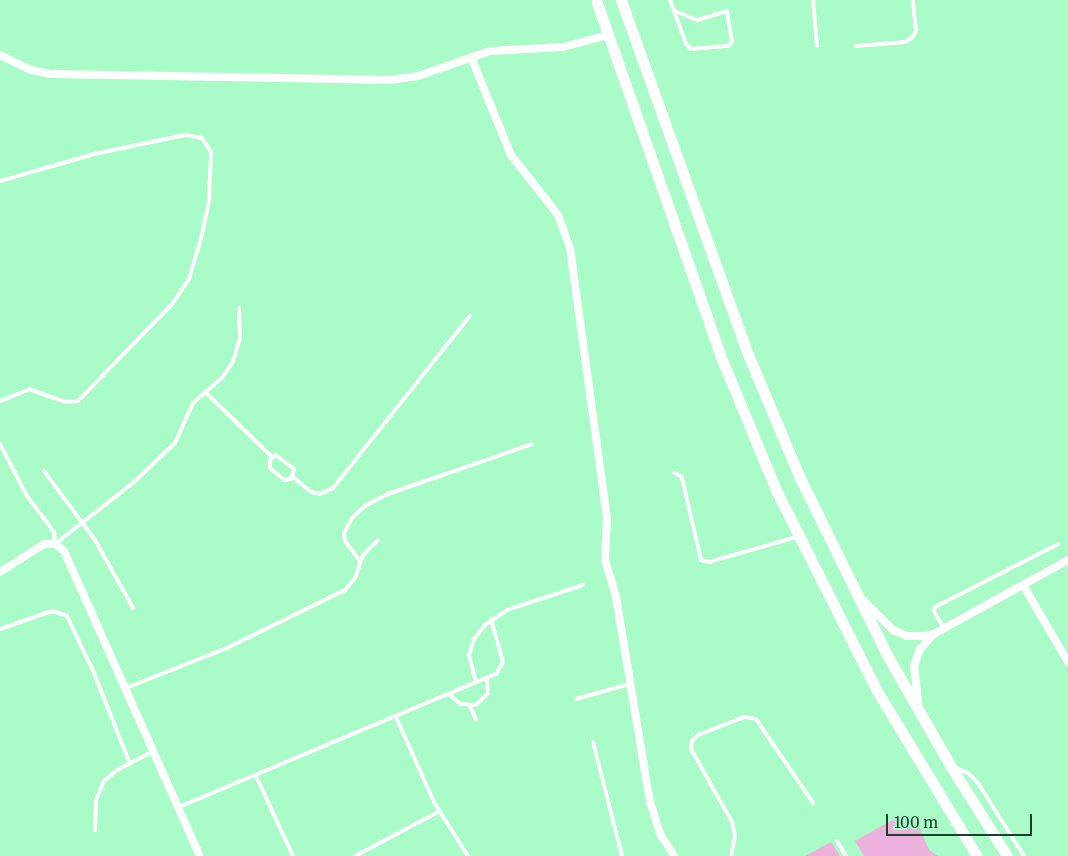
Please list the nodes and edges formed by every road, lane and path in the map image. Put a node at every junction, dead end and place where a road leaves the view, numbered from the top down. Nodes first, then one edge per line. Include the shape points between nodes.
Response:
1 (596, 0) edge
2 (621, 0) edge
3 (670, 0) edge
4 (813, 0) edge
5 (913, 0) edge
6 (674, 11) junction
7 (609, 35) junction
8 (818, 46) dead end
9 (856, 46) dead end
10 (0, 54) edge
11 (472, 57) junction
12 (0, 181) edge
13 (239, 308) dead end
14 (470, 316) dead end
15 (205, 392) junction
16 (0, 401) edge
17 (0, 444) edge
18 (532, 444) dead end
19 (272, 458) junction
20 (44, 471) dead end
21 (674, 473) dead end
22 (293, 477) junction
23 (83, 522) junction
24 (798, 536) junction
25 (378, 540) dead end
26 (55, 544) junction
27 (1058, 544) dead end
28 (1068, 560) edge
29 (360, 561) junction
30 (0, 572) edge
31 (583, 585) dead end
32 (1024, 585) junction
33 (854, 593) junction
34 (133, 608) dead end
35 (491, 619) junction
36 (944, 629) junction
37 (0, 630) edge
38 (934, 634) junction
39 (1068, 662) edge
40 (486, 678) junction
41 (476, 682) junction
42 (630, 684) junction
43 (126, 688) junction
44 (450, 694) junction
45 (576, 699) dead end
46 (470, 706) junction
47 (919, 713) junction
48 (396, 716) junction
49 (476, 720) dead end
50 (594, 742) dead end
51 (154, 751) junction
52 (130, 764) junction
53 (950, 765) junction
54 (256, 776) junction
55 (813, 803) dead end
56 (179, 807) junction
57 (438, 812) junction
58 (95, 830) dead end
59 (837, 841) dead end
60 (200, 856) edge
61 (293, 856) edge
62 (358, 856) edge
63 (468, 856) edge
64 (622, 856) edge
65 (674, 856) edge
66 (731, 856) edge
67 (846, 856) edge
68 (977, 856) edge
69 (1007, 856) edge
70 (1024, 856) edge

1 - 7 street
2 - 33 street via 762,389
3 - 6 lane
4 - 8 lane
5 - 9 lane via 916,31 912,38 905,42
6 - 6 lane via 691,49 728,46 732,42 727,11 697,20
7 - 11 street via 563,47 500,49
7 - 24 street via 723,362
10 - 11 street via 31,70 50,74 390,80 418,76
11 - 42 street via 511,155 558,215 570,248 607,518 605,560 614,586
12 - 16 lane via 94,154 185,135 202,138 211,152 209,201 202,235 189,279 172,304 78,400 65,402 30,389
13 - 15 lane via 240,336 236,354 221,379
14 - 22 lane via 333,488 320,494 311,492
15 - 19 lane
15 - 23 lane via 189,410 179,435 168,450
17 - 26 lane via 27,496 54,532
18 - 29 lane via 388,494 364,506 346,525 344,533 345,541
19 - 22 lane via 281,456 294,468
19 - 22 lane via 270,468 281,478
20 - 23 lane
21 - 24 lane via 684,482 701,560 709,562
23 - 26 lane
23 - 34 lane
24 - 68 street via 877,691
25 - 29 lane
26 - 30 street via 44,544
26 - 43 street via 64,551
27 - 36 lane via 935,607
28 - 32 street
29 - 43 lane via 352,583 339,594 227,648
31 - 35 lane via 507,610
32 - 36 street
32 - 39 street
33 - 38 street via 900,634 914,637
33 - 47 street
35 - 40 lane via 503,662 500,671
35 - 41 lane via 470,646 469,663
36 - 38 street
37 - 52 lane via 52,611 67,616
38 - 47 street via 920,649 914,666
40 - 41 lane
40 - 46 lane via 489,688 485,698
41 - 44 lane
42 - 45 lane
42 - 65 street via 650,802 661,835
43 - 51 street
44 - 46 lane via 460,704
44 - 48 lane
46 - 49 lane
47 - 53 street
48 - 54 lane
48 - 57 lane
50 - 64 lane
51 - 52 lane
51 - 56 street
52 - 58 lane via 112,774 101,786 96,800
53 - 69 street
53 - 70 lane via 974,778
54 - 56 lane
54 - 61 lane
55 - 66 lane via 756,719 744,717 698,735 692,741 691,749 732,822 735,836
56 - 60 street
57 - 62 lane
57 - 63 lane
59 - 67 lane

